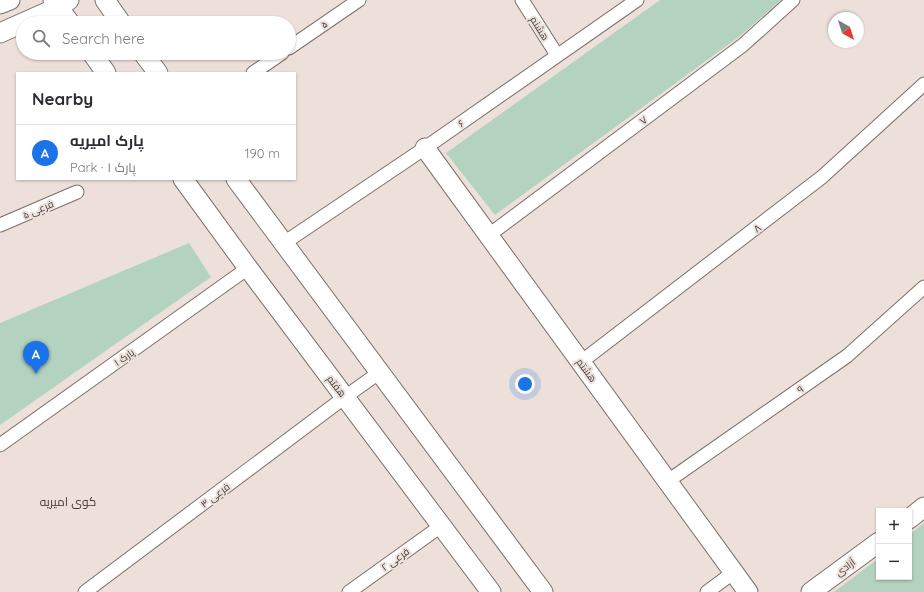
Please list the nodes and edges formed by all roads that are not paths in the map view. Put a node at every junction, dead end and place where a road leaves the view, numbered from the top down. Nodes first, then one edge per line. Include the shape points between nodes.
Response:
1 (10, 0) edge
2 (105, 0) edge
3 (359, 0) edge
4 (522, 0) edge
5 (637, 0) edge
6 (793, 0) edge
7 (60, 2) edge
8 (0, 4) edge
9 (33, 16) edge
10 (67, 16) edge
11 (116, 16) edge
12 (16, 25) edge
13 (0, 33) edge
14 (296, 43) edge
15 (557, 55) junction
16 (97, 60) edge
17 (148, 60) edge
18 (272, 60) edge
19 (105, 72) edge
20 (157, 72) edge
21 (254, 72) edge
22 (924, 84) edge
23 (425, 148) junction
24 (184, 180) edge
25 (237, 180) edge
26 (77, 192) dead end
27 (0, 225) edge
28 (489, 235) junction
29 (284, 243) junction
30 (248, 268) junction
31 (924, 287) edge
32 (581, 362) junction
33 (380, 372) junction
34 (345, 397) junction
35 (0, 445) edge
36 (668, 481) junction
37 (924, 507) edge
38 (912, 517) edge
39 (441, 526) junction
40 (876, 544) edge
41 (734, 572) junction
42 (85, 592) edge
43 (349, 592) edge
44 (491, 592) edge
45 (543, 592) edge
46 (707, 592) edge
47 (748, 592) edge
48 (811, 592) edge

1 - 8 street
2 - 11 street
3 - 14 street, ۵
4 - 15 street, هشنم
5 - 15 street, ۶
6 - 28 street, ۷ via 743,45
7 - 9 street
7 - 10 street
12 - 13 street
15 - 23 street, ۶
16 - 19 street
17 - 20 street
18 - 21 street
22 - 32 street, ۸ via 822,177
23 - 28 street, هشتم
23 - 29 street, ۶
24 - 30 street, هفتم
25 - 29 street
26 - 27 street, فرعی ۵
28 - 32 street, هشتم
29 - 33 street
30 - 34 street, هفتم
30 - 35 street, پارک ۱
31 - 36 street, ۹ via 847,356
32 - 36 street, هشتم
33 - 34 street, فرعی ۳
33 - 45 street
34 - 39 street, هفتم
34 - 42 street, فرعی ۳
36 - 41 street, هشتم
37 - 38 street
39 - 43 street, فرعی ۲
39 - 44 street, هفتم
40 - 48 street, آزادی
41 - 46 street
41 - 47 street, هشتم

